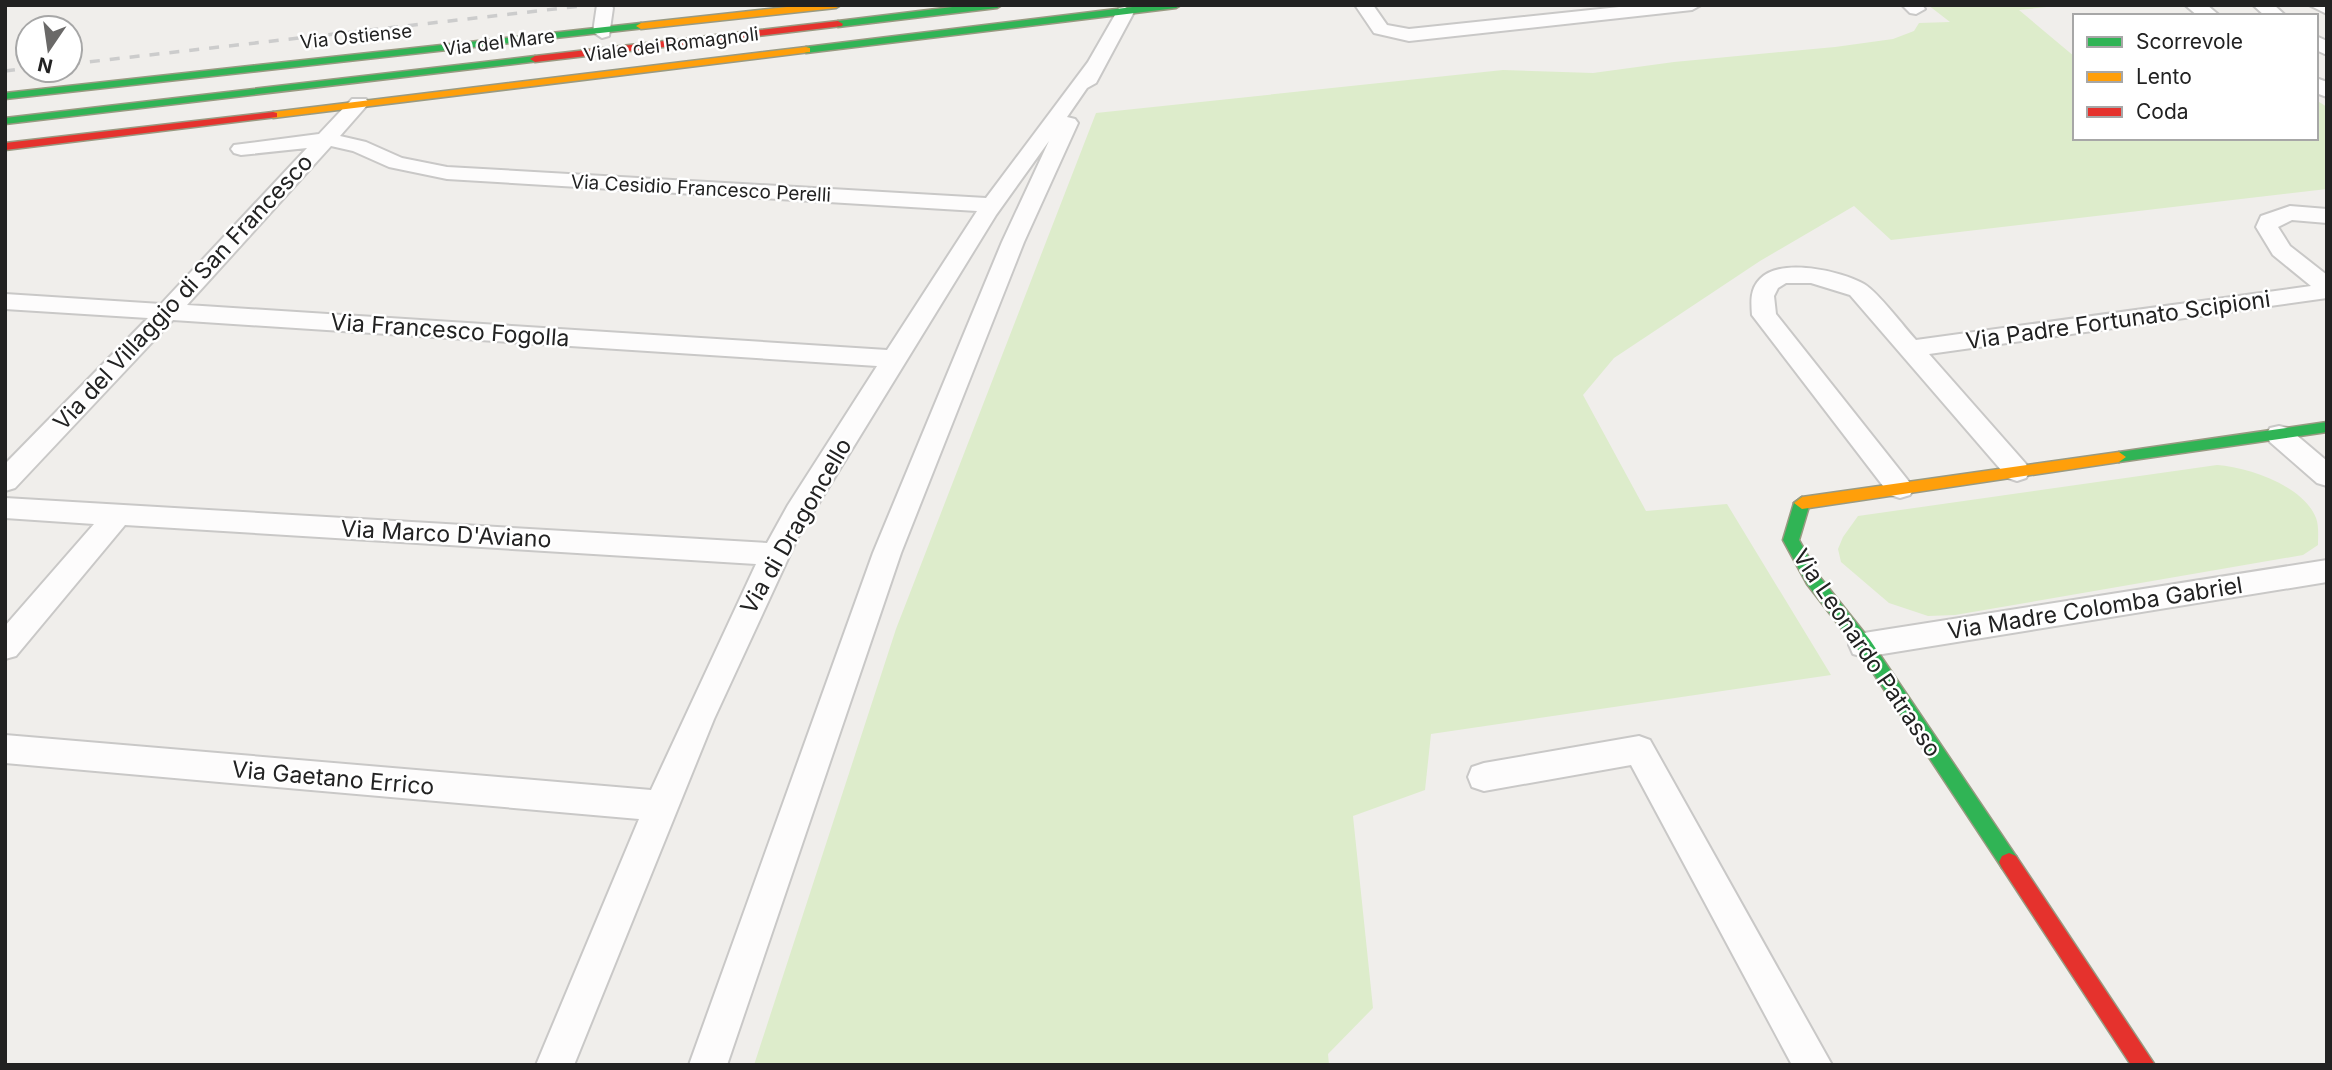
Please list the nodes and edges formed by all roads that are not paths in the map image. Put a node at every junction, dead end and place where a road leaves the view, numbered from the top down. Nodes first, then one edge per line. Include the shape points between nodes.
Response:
1 (836, 5) edge
2 (997, 5) edge
3 (1176, 5) edge
4 (1364, 5) edge
5 (1692, 5) edge
6 (2318, 5) edge
7 (604, 8) dead end
8 (2327, 9) edge
9 (1125, 12) junction
10 (603, 32) junction
11 (1094, 66) junction
12 (5, 96) edge
13 (359, 103) junction
14 (5, 121) edge
15 (327, 139) junction
16 (5, 147) edge
17 (241, 149) dead end
18 (992, 205) junction
19 (2327, 216) edge
20 (2327, 289) edge
21 (5, 301) edge
22 (168, 311) junction
23 (1910, 349) junction
24 (895, 359) junction
25 (2327, 427) edge
26 (2279, 435) junction
27 (2017, 471) junction
28 (2327, 476) edge
29 (5, 481) edge
30 (1900, 488) junction
31 (5, 508) edge
32 (118, 515) junction
33 (774, 554) junction
34 (2327, 571) edge
35 (1864, 645) junction
36 (5, 646) edge
37 (5, 750) edge
38 (1484, 777) dead end
39 (660, 806) junction
40 (555, 1065) edge
41 (708, 1065) edge
42 (1813, 1065) edge
43 (2144, 1065) edge

1 - 10 main road, Via Ostiense
2 - 14 main road, Via del Mare
3 - 9 main road, Viale dei Romagnoli
4 - 5 street via 1381,29 1401,35
6 - 8 street
7 - 10 street
9 - 11 street, Via di Dragoncello
9 - 13 main road, Viale dei Romagnoli
10 - 12 main road, Via Ostiense
11 - 18 street, Via di Dragoncello
11 - 41 street, Via di Dragoncello via 1013,242 887,553
13 - 15 street, Via del Villaggio di San Francesco
13 - 16 main road, Viale dei Romagnoli
15 - 17 street, Via Cesidio Francesco Perelli
15 - 18 street, Via Cesidio Francesco Perelli via 359,146 410,167 447,173
15 - 22 street, Via del Villaggio di San Francesco
18 - 24 street, Via di Dragoncello
19 - 20 street via 2290,213 2269,221 2267,227 2281,250
20 - 23 street, Via Padre Fortunato Scipioni
21 - 22 street, Via Francesco Fogolla
22 - 24 street, Via Francesco Fogolla
22 - 29 street, Via del Villaggio di San Francesco
23 - 27 street
23 - 30 street via 1858,290 1839,281 1781,275 1763,289 1764,315
24 - 33 street, Via di Dragoncello
25 - 26 main road, Via Leonardo Patrasso
26 - 27 main road, Via Leonardo Patrasso
26 - 28 street
27 - 30 main road, Via Leonardo Patrasso
30 - 35 main road, Via Leonardo Patrasso via 1802,503 1791,540 1814,580
31 - 32 street, Via Marco D'Aviano
32 - 33 street, Via Marco D'Aviano
32 - 36 street
33 - 39 street, Via di Dragoncello
34 - 35 street, Via Madre Colomba Gabriel
35 - 43 main road, Via Leonardo Patrasso
37 - 39 street, Via Gaetano Errico
38 - 42 street via 1639,750
39 - 40 street, Via di Dragoncello

